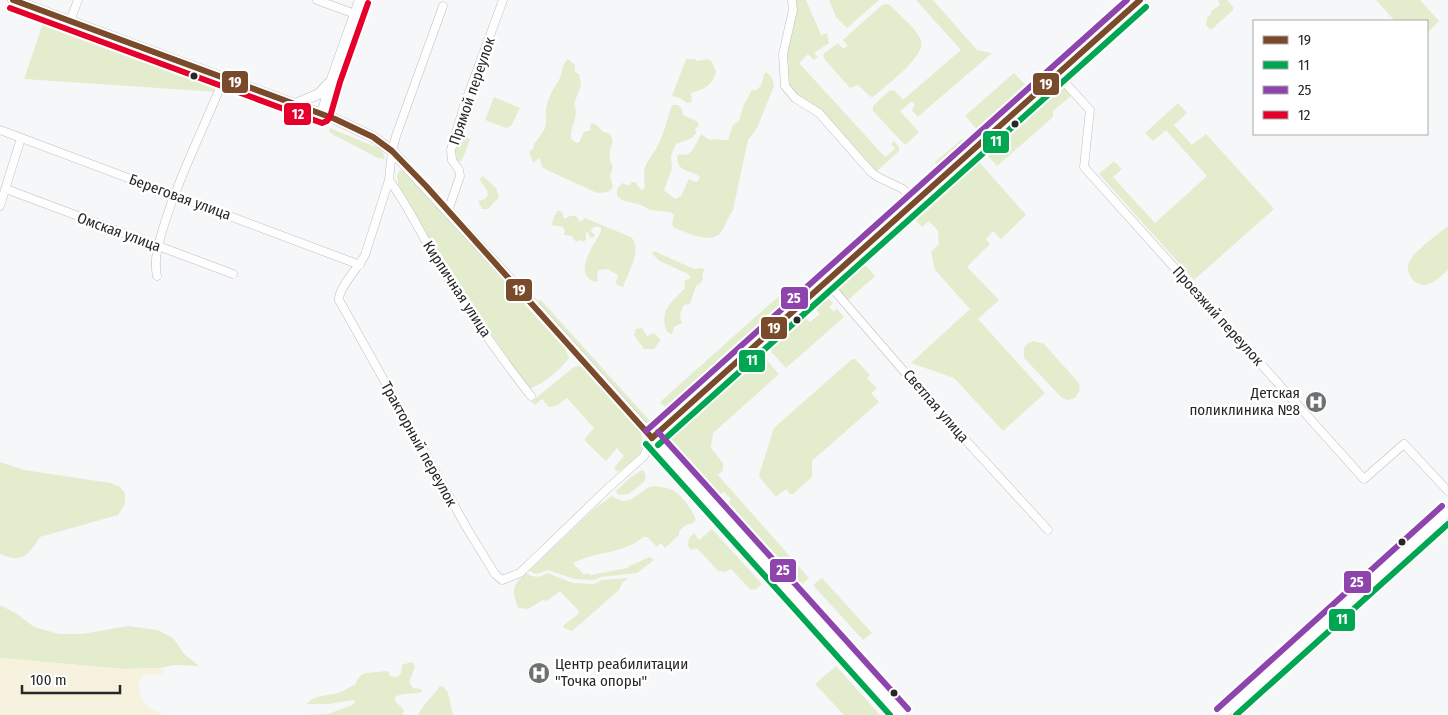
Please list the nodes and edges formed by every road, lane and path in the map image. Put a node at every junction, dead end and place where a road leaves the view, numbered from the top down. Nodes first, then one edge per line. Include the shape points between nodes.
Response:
1 (13, 0) edge
2 (78, 0) edge
3 (317, 0) edge
4 (360, 0) edge
5 (503, 0) edge
6 (792, 0) edge
7 (1140, 0) edge
8 (443, 6) dead end
9 (355, 14) junction
10 (70, 21) junction
11 (1057, 74) junction
12 (224, 78) junction
13 (332, 79) junction
14 (295, 104) junction
15 (322, 114) junction
16 (0, 130) edge
17 (21, 138) junction
18 (392, 151) junction
19 (389, 180) junction
20 (6, 189) junction
21 (175, 196) junction
22 (915, 202) junction
23 (0, 206) edge
24 (448, 211) junction
25 (158, 246) junction
26 (360, 265) junction
27 (233, 274) dead end
28 (157, 276) dead end
29 (826, 281) junction
30 (531, 396) dead end
31 (652, 438) junction
32 (1448, 491) edge
33 (1448, 512) edge
34 (1048, 530) dead end
35 (902, 715) edge
36 (1223, 715) edge

1 - 10 street
2 - 10 street
3 - 9 street
4 - 9 street
5 - 24 street, Прямой переулок via 451,150 460,176
6 - 22 street via 794,10 782,54 785,86 795,98 819,113 871,172 903,189
7 - 11 street
8 - 18 street
9 - 13 street
10 - 12 street
11 - 22 street
11 - 32 street, Проезжий переулок via 1090,110 1084,167 1364,479 1404,444
12 - 14 street
12 - 21 street
13 - 14 street via 319,94
13 - 15 street
14 - 15 street
15 - 18 street via 373,137
16 - 17 street, Береговая улица
17 - 20 street
17 - 21 street, Береговая улица
18 - 19 street
18 - 24 street
19 - 26 street
19 - 30 street, Кирпичная улица via 454,287
20 - 23 street
20 - 25 street, Омская улица
21 - 25 street
21 - 26 street, Береговая улица
22 - 29 street
24 - 31 street
25 - 27 street, Омская улица
25 - 28 street
26 - 31 street, Тракторный переулок via 340,292 339,300 468,530 502,580 520,573 644,456
29 - 31 street
29 - 34 street, Светлая улица
31 - 35 street
33 - 36 street

